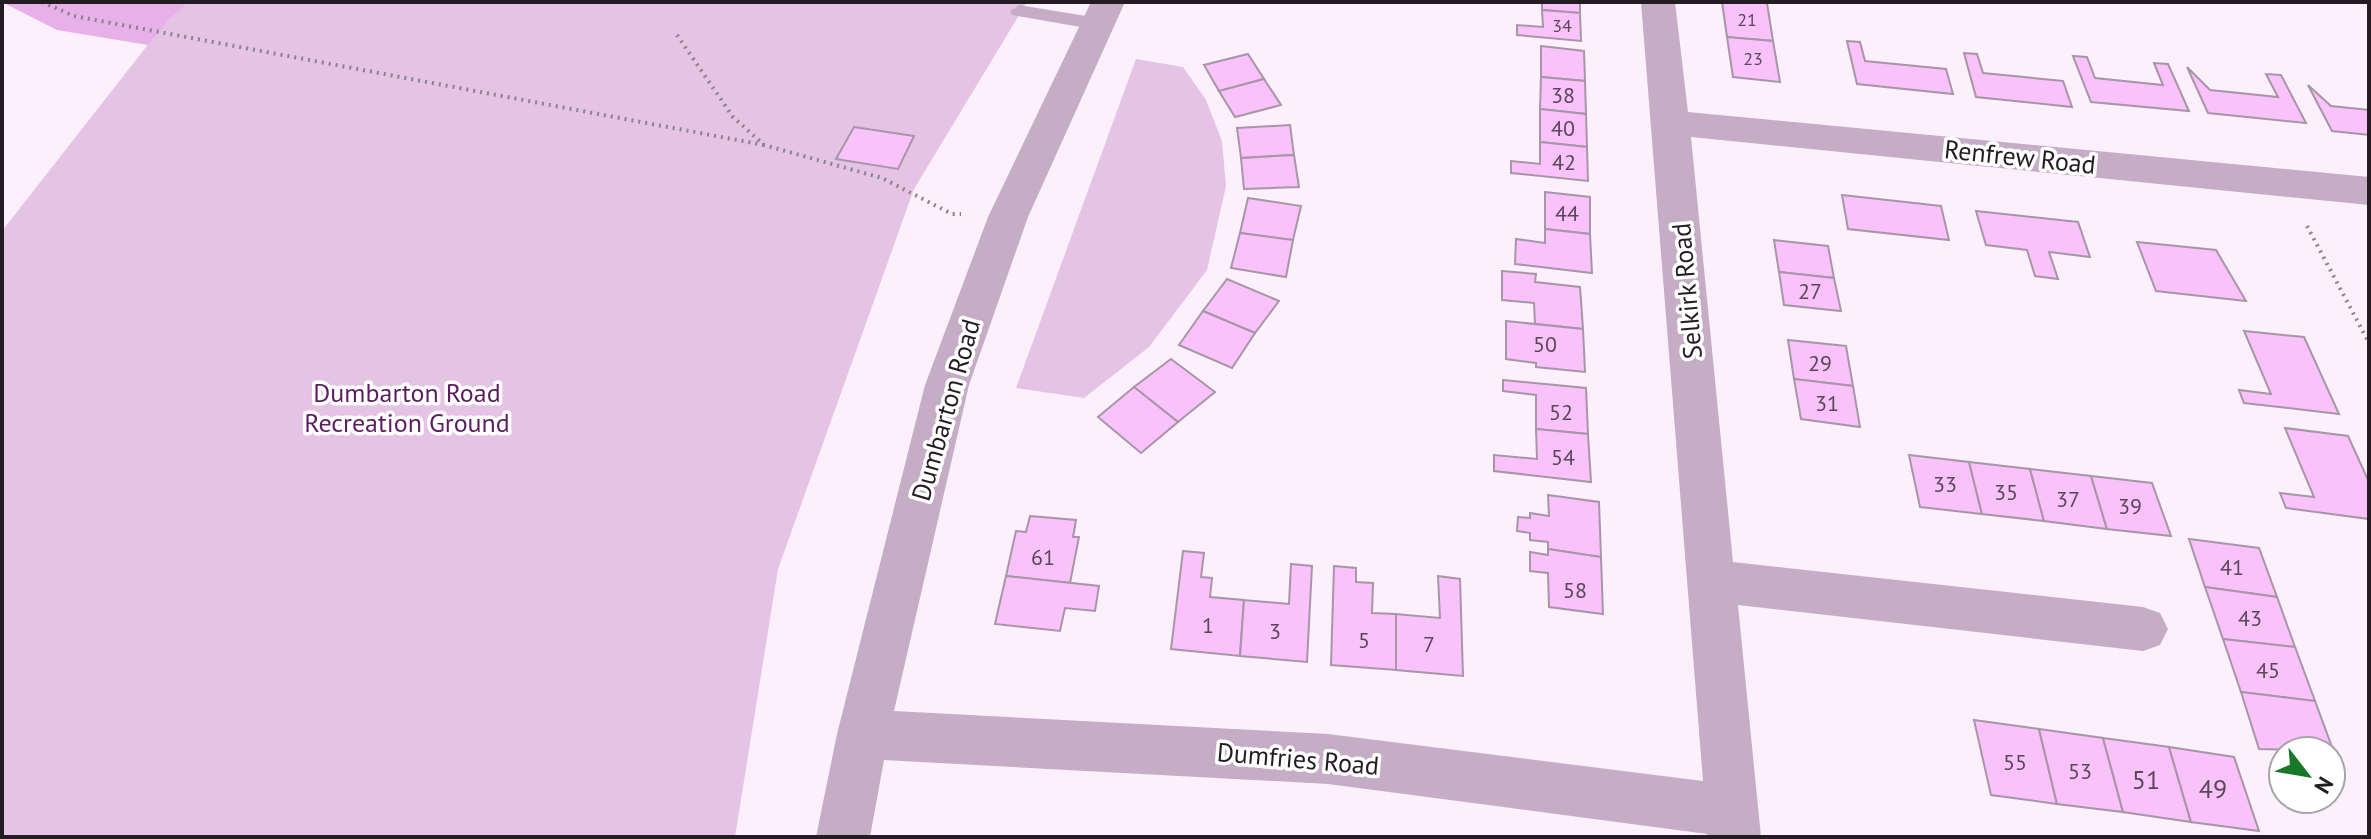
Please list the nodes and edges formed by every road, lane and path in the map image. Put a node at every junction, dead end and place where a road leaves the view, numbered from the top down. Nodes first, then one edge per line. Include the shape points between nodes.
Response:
1 (42, 2) edge
2 (1658, 2) edge
3 (1019, 11) dead end
4 (1103, 13) edge
5 (677, 35) dead end
6 (1671, 123) junction
7 (764, 145) junction
8 (2284, 182) junction
9 (2369, 191) edge
10 (1008, 217) junction
11 (2369, 343) edge
12 (1713, 581) junction
13 (2143, 629) dead end
14 (863, 734) junction
15 (1733, 824) edge
16 (843, 837) edge

1 - 7 path via 74,16
2 - 6 street, Selkirk Road
3 - 4 lane
4 - 10 street, Dumbarton Road
5 - 7 path via 733,117
6 - 8 street, Renfrew Road
6 - 12 street, Selkirk Road
7 - 10 path via 882,178 952,214
8 - 9 street, Renfrew Road
8 - 11 path
10 - 14 street, Dumbarton Road via 947,385
12 - 13 street
12 - 15 street, Selkirk Road
14 - 15 street, Dumfries Road via 1328,759
14 - 16 street, Dumbarton Road

